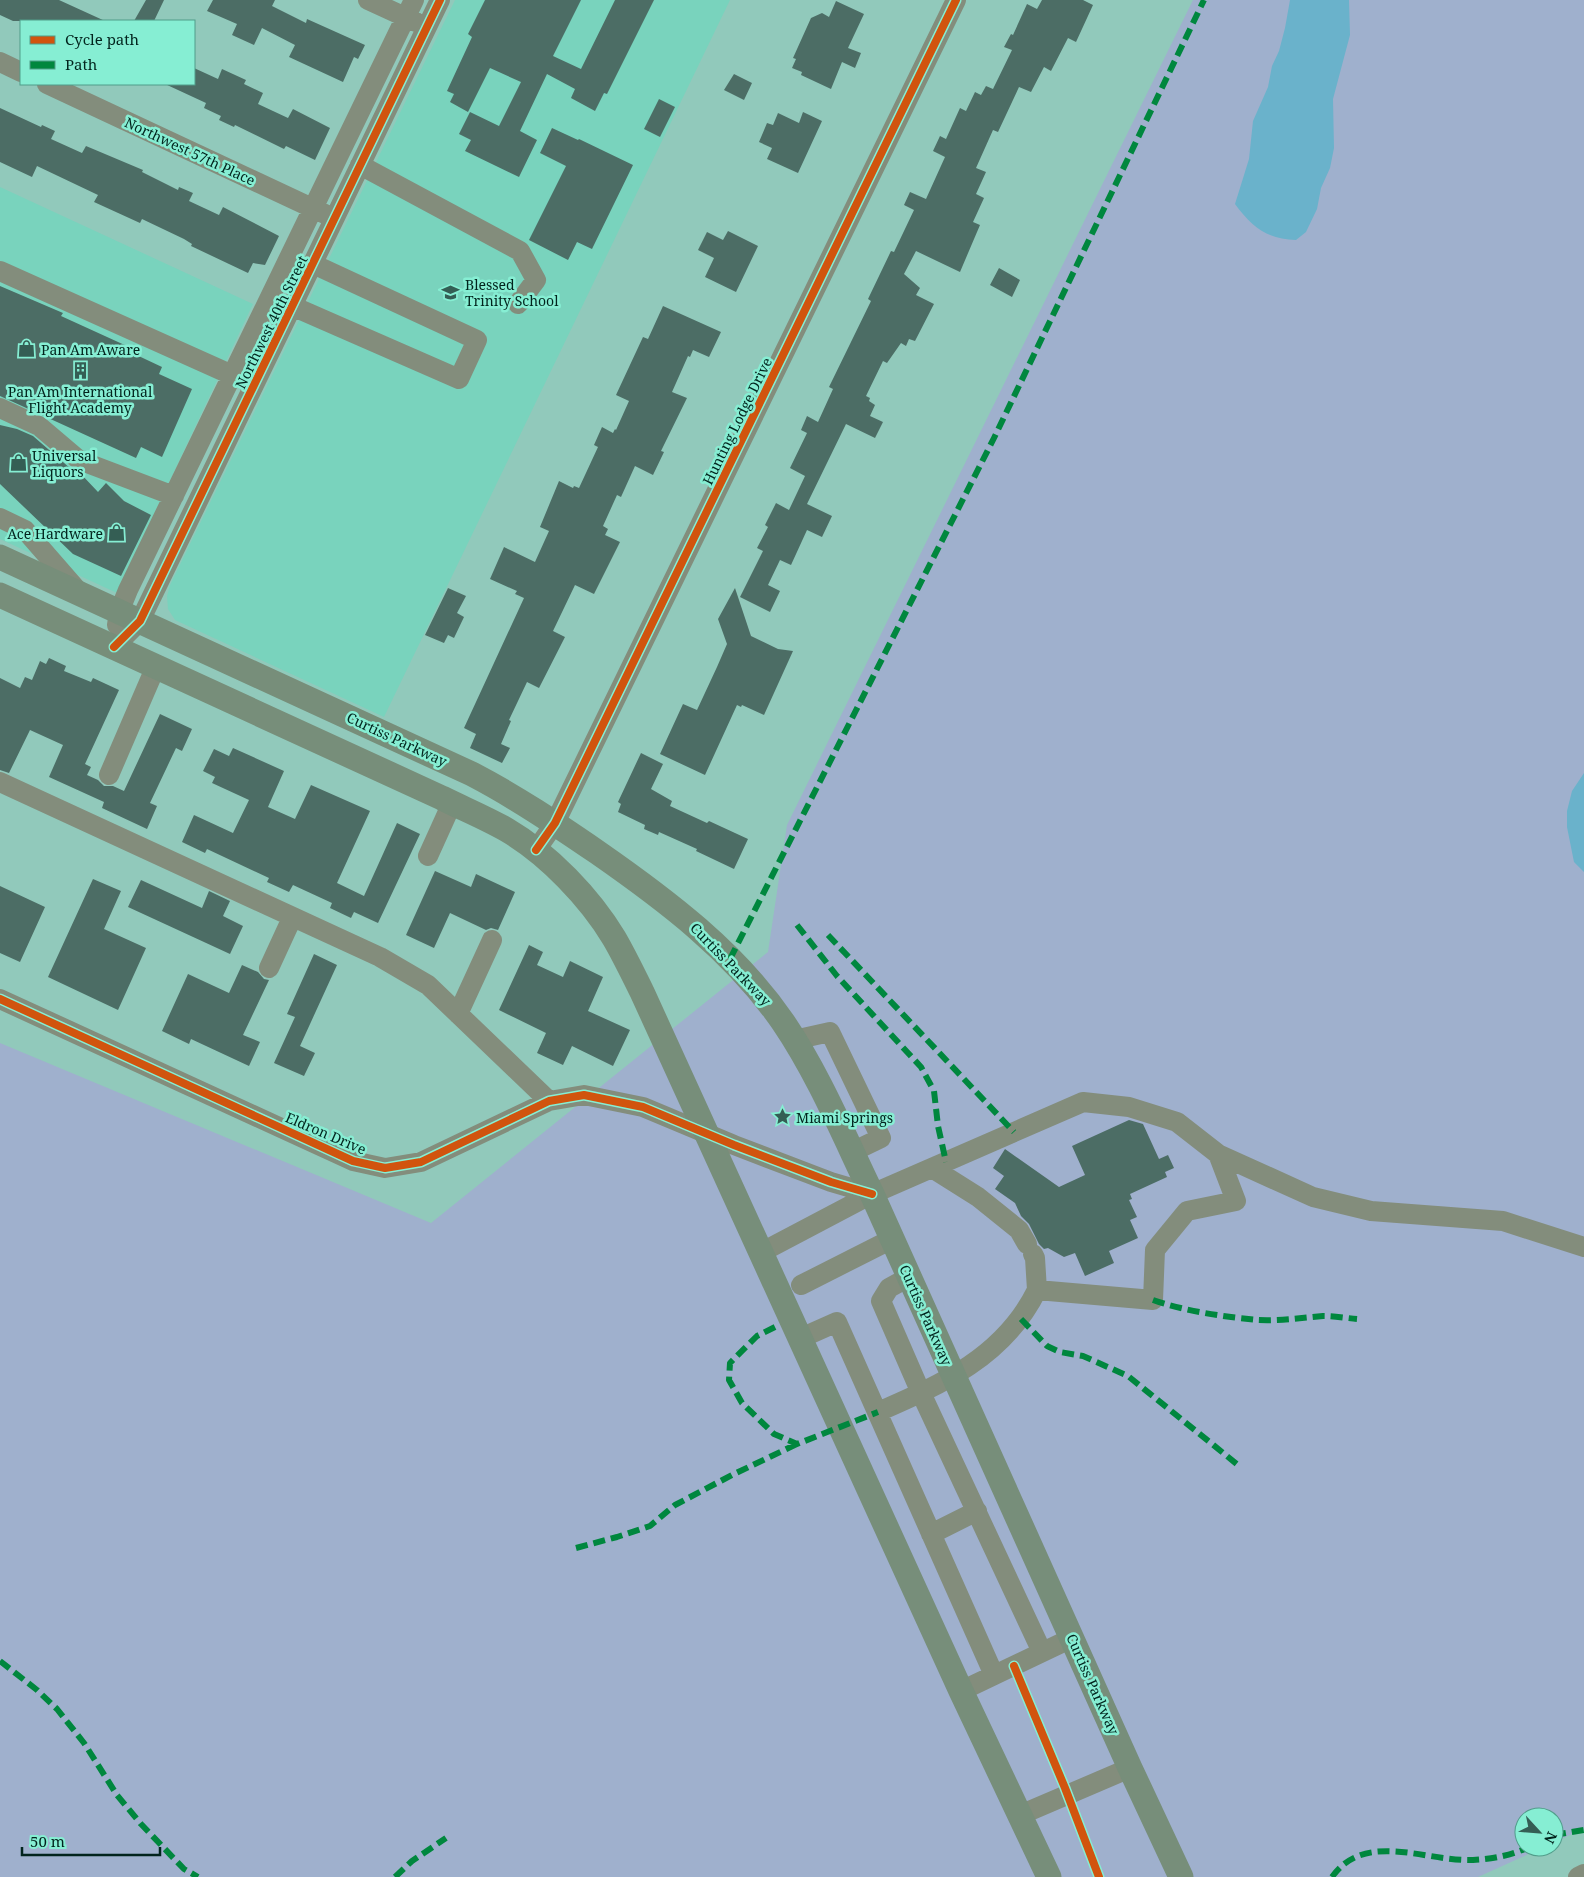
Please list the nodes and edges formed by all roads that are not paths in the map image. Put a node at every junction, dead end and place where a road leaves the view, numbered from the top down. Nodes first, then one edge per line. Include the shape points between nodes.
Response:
1 (368, 0) edge
2 (440, 0) edge
3 (956, 0) edge
4 (410, 9) edge
5 (427, 27) junction
6 (0, 62) edge
7 (20, 72) edge
8 (48, 85) edge
9 (360, 165) junction
10 (313, 208) junction
11 (334, 219) junction
12 (313, 264) junction
13 (0, 271) edge
14 (518, 304) dead end
15 (292, 306) junction
16 (232, 375) junction
17 (0, 408) edge
18 (174, 496) junction
19 (0, 518) edge
20 (0, 557) edge
21 (0, 595) edge
22 (81, 595) junction
23 (129, 616) junction
24 (114, 647) junction
25 (156, 666) junction
26 (109, 775) dead end
27 (0, 782) edge
28 (452, 803) junction
29 (555, 823) junction
30 (536, 850) junction
31 (428, 856) dead end
32 (292, 918) junction
33 (492, 940) dead end
34 (269, 968) dead end
35 (0, 999) edge
36 (458, 1014) junction
37 (794, 1040) junction
38 (549, 1102) junction
39 (708, 1134) junction
40 (852, 1152) junction
41 (1218, 1154) junction
42 (932, 1168) junction
43 (872, 1194) junction
44 (892, 1239) junction
45 (1584, 1247) edge
46 (762, 1252) junction
47 (909, 1277) junction
48 (801, 1285) dead end
49 (1037, 1290) junction
50 (801, 1338) junction
51 (954, 1375) junction
52 (921, 1393) junction
53 (878, 1412) junction
54 (976, 1511) junction
55 (931, 1534) junction
56 (1072, 1638) junction
57 (1042, 1652) junction
58 (994, 1675) junction
59 (961, 1691) junction
60 (1130, 1768) junction
61 (1020, 1815) junction
62 (1584, 1874) edge
63 (1049, 1877) edge
64 (1182, 1877) edge
65 (1578, 1877) edge

1 - 4 street
2 - 5 street, Northwest 40th Street
3 - 29 street, Hunting Lodge Drive
4 - 5 street
4 - 10 street, Northwest 40th Street
5 - 9 street, Northwest 40th Street
6 - 7 street
8 - 10 street, Northwest 57th Place
9 - 11 street, Northwest 40th Street
9 - 14 street via 520,251 536,280
10 - 11 street, Northwest 57th Place
10 - 16 street, Northwest 40th Street
11 - 12 street, Northwest 40th Street
12 - 15 street, Northwest 40th Street
12 - 15 street via 477,340 459,379
13 - 16 street
15 - 23 street, Northwest 40th Street
16 - 18 street, Northwest 40th Street
17 - 18 street via 39,426 80,460
18 - 23 street, Northwest 40th Street
19 - 22 street via 25,530
20 - 22 main road, Curtiss Parkway
21 - 24 main road
22 - 23 main road, Curtiss Parkway
23 - 24 street, Northwest 40th Street
23 - 29 main road, Curtiss Parkway via 472,774
24 - 25 main road
25 - 26 street
25 - 28 main road
27 - 32 street
28 - 30 main road via 508,831
28 - 31 street
29 - 30 street, Hunting Lodge Drive
29 - 37 main road, Curtiss Parkway via 641,882 694,924 764,996
30 - 39 main road via 591,905 614,937
32 - 34 street
32 - 36 street via 380,957 428,985
33 - 36 street
35 - 38 street, Eldron Drive via 353,1161 385,1168 421,1162
36 - 38 street
37 - 40 main road, Curtiss Parkway
37 - 40 street via 830,1032 881,1138
38 - 39 street, Eldron Drive via 584,1095 643,1107
39 - 43 street, Eldron Drive via 831,1182
39 - 46 main road
40 - 43 main road, Curtiss Parkway
41 - 42 street via 1177,1122 1129,1107 1083,1102
41 - 45 street via 1313,1197 1371,1211 1503,1221
41 - 49 street via 1236,1201 1187,1211 1155,1250 1153,1300
42 - 43 street
42 - 49 street via 978,1197 1019,1230 1034,1258
43 - 44 main road, Curtiss Parkway
43 - 46 street
44 - 47 main road, Curtiss Parkway
44 - 48 street
46 - 50 main road
47 - 51 main road, Curtiss Parkway
47 - 52 street via 889,1288 881,1302
49 - 51 street via 1021,1319 989,1352
50 - 53 street via 837,1322
50 - 59 main road
51 - 52 street
51 - 56 main road, Curtiss Parkway
52 - 53 street
52 - 54 street
53 - 55 street
54 - 55 street
54 - 57 street
55 - 58 street
56 - 57 street
56 - 60 main road, Curtiss Parkway
57 - 58 street
58 - 59 street
59 - 61 main road
60 - 61 street
60 - 64 main road, Curtiss Parkway
61 - 63 main road
62 - 65 street

